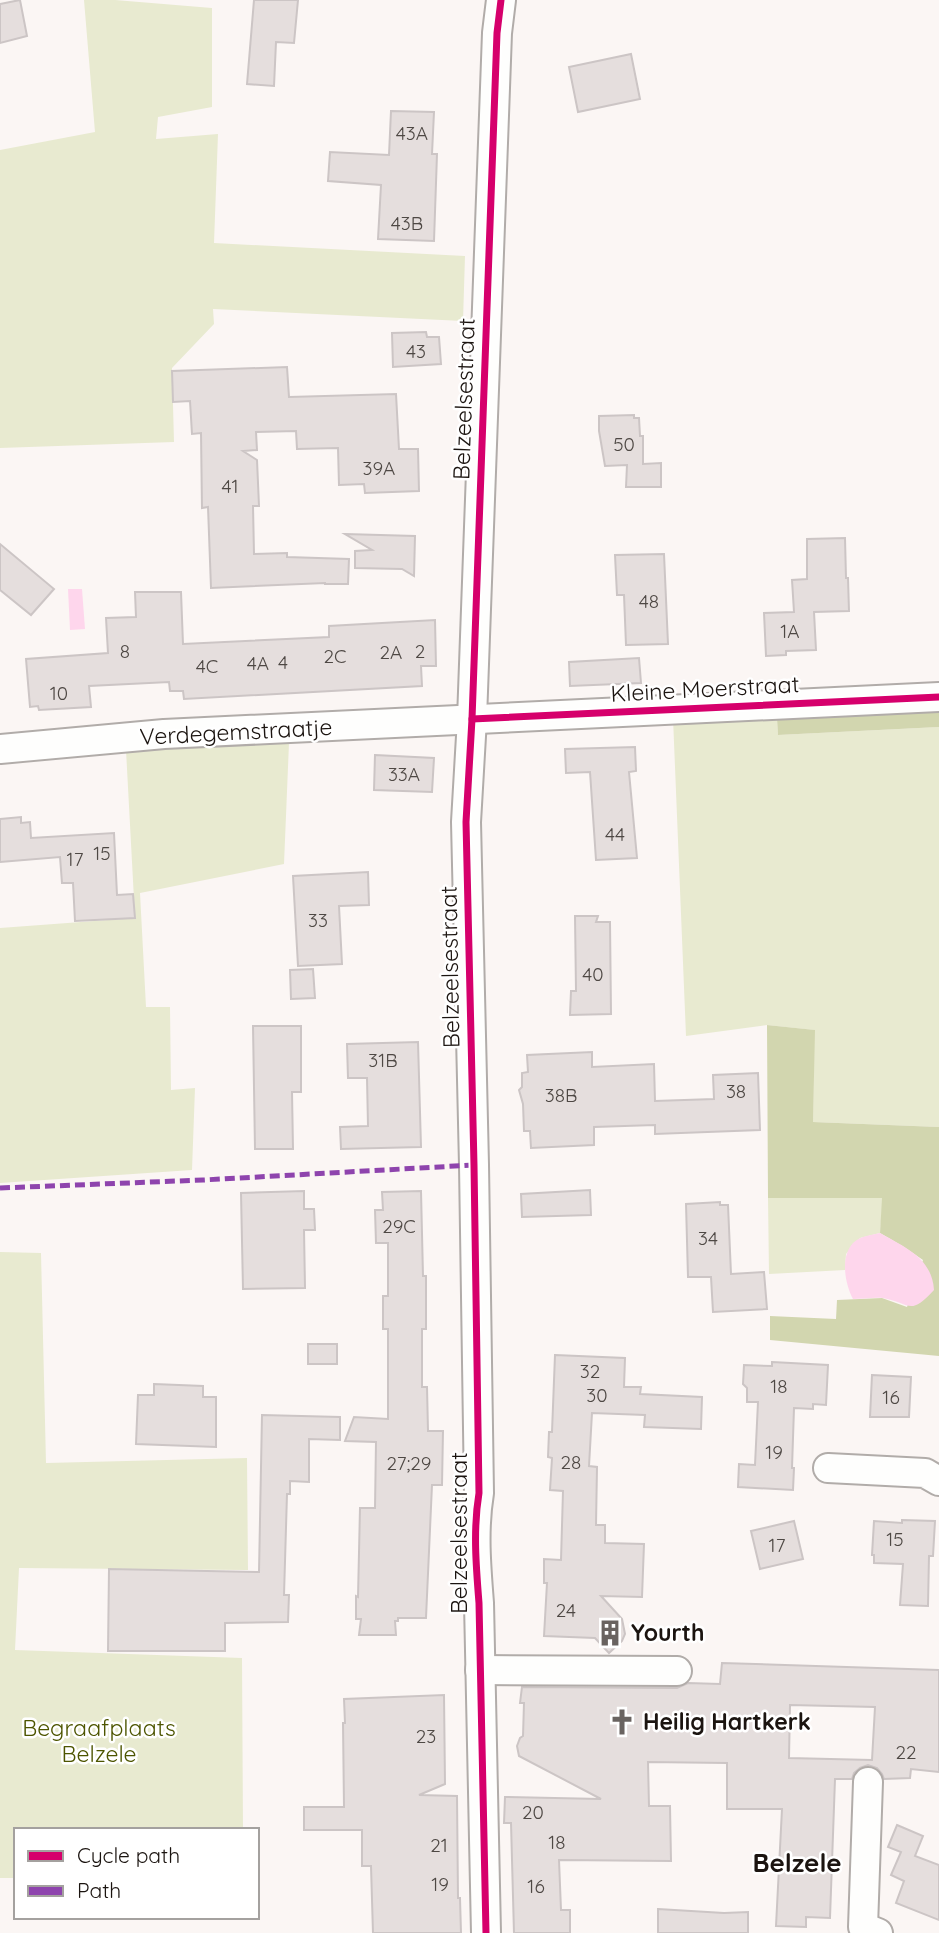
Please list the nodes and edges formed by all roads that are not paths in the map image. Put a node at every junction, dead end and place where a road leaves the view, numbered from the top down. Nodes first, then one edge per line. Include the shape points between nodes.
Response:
1 (501, 0) edge
2 (939, 697) edge
3 (472, 719) junction
4 (0, 749) edge
5 (828, 1468) dead end
6 (939, 1481) edge
7 (480, 1670) junction
8 (677, 1671) dead end
9 (868, 1782) dead end
10 (486, 1933) edge
11 (878, 1933) edge

1 - 3 street, Belzeelsestraat
2 - 3 street, Kleine Moerstraat
3 - 4 street, Verdegemstraatje via 164,734
3 - 7 street, Belzeelsestraat via 466,822
5 - 6 street via 925,1473
7 - 8 street
7 - 10 street, Belzeelsestraat
9 - 11 street via 863,1927

